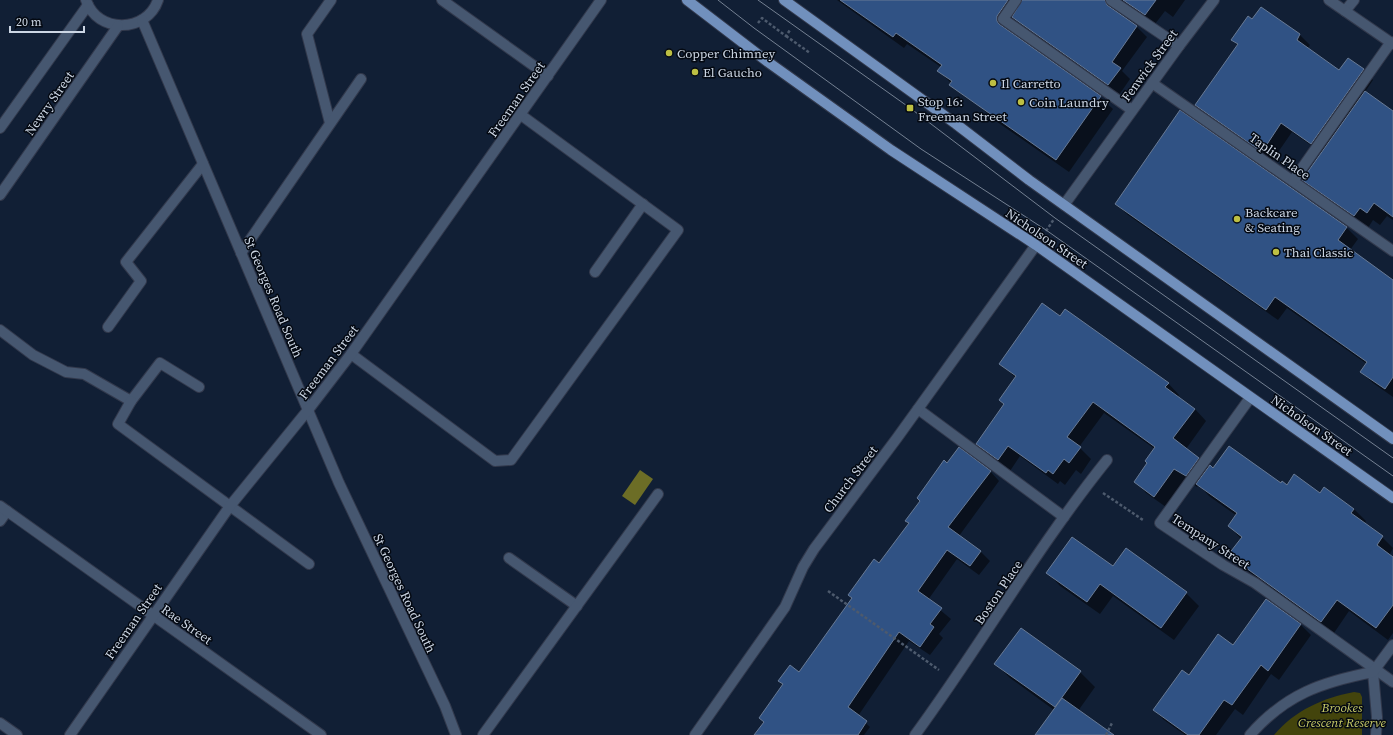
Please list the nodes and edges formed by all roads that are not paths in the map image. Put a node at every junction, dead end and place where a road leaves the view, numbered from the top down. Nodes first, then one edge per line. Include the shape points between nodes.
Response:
1 (158, 0) edge
2 (331, 0) edge
3 (442, 0) edge
4 (601, 0) edge
5 (687, 0) edge
6 (784, 0) edge
7 (1016, 0) edge
8 (1111, 0) edge
9 (1214, 0) edge
10 (1329, 0) edge
11 (1354, 0) edge
12 (87, 3) edge
13 (1345, 11) junction
14 (142, 20) junction
15 (118, 26) junction
16 (1392, 43) edge
17 (1179, 46) junction
18 (548, 76) junction
19 (361, 78) dead end
20 (1152, 83) junction
21 (1132, 110) junction
22 (521, 115) junction
23 (330, 123) junction
24 (0, 128) edge
25 (203, 164) junction
26 (1293, 181) junction
27 (0, 195) edge
28 (643, 204) junction
29 (1064, 205) junction
30 (1036, 245) junction
31 (1393, 251) edge
32 (241, 253) junction
33 (594, 272) dead end
34 (108, 326) dead end
35 (0, 330) edge
36 (351, 354) junction
37 (199, 387) dead end
38 (1250, 398) junction
39 (130, 401) junction
40 (918, 409) junction
41 (308, 410) junction
42 (1393, 439) edge
43 (1107, 460) dead end
44 (658, 494) dead end
45 (1393, 498) edge
46 (230, 506) junction
47 (3, 509) edge
48 (1064, 518) junction
49 (0, 520) edge
50 (509, 558) dead end
51 (309, 564) dead end
52 (577, 606) junction
53 (152, 616) junction
54 (1393, 645) edge
55 (1374, 670) junction
56 (1393, 682) edge
57 (0, 723) edge
58 (17, 735) edge
59 (70, 735) edge
60 (321, 735) edge
61 (456, 735) edge
62 (484, 735) edge
63 (695, 735) edge
64 (915, 735) edge
65 (1250, 735) edge
66 (1376, 735) edge

1 - 14 street via 151,13
2 - 23 street via 307,34
3 - 18 street
4 - 18 street, Freeman Street
5 - 30 main road, Nicholson Street via 780,71 891,150
6 - 29 main road
7 - 21 street via 1003,19
8 - 17 street
9 - 17 street, Fenwick Street
10 - 13 street
11 - 13 street
12 - 15 street via 95,15
12 - 24 street, Newry Street
13 - 16 street
14 - 15 street via 131,25
14 - 25 street, St Georges Road South
15 - 27 street, Newry Street
16 - 26 street
17 - 20 street, Fenwick Street
18 - 22 street, Freeman Street
19 - 23 street
20 - 21 street, Fenwick Street
20 - 26 street, Taplin Place
21 - 29 street, Fenwick Street
22 - 28 street
22 - 36 street, Freeman Street
23 - 32 street
25 - 32 street, St Georges Road South
25 - 34 street via 126,262 141,281
26 - 31 street, Taplin Place
28 - 33 street
28 - 36 street via 678,230 512,460 495,460
29 - 42 main road
30 - 38 main road, Nicholson Street
30 - 40 street, Church Street
32 - 41 street, St Georges Road South
35 - 39 street via 33,355 66,372 84,374
36 - 41 street, Freeman Street
37 - 39 street via 160,363
38 - 45 main road, Nicholson Street
38 - 55 street, Tempany Street via 1160,524 1255,583
39 - 46 street via 118,424
40 - 48 street
40 - 63 street, Church Street via 814,549 785,607
41 - 46 street, Freeman Street
41 - 61 street, St Georges Road South via 339,483 445,706
43 - 48 street, Boston Place
44 - 52 street
46 - 51 street
46 - 53 street, Freeman Street
47 - 49 street
47 - 53 street, Rae Street
48 - 64 street, Boston Place
50 - 52 street
52 - 62 street
53 - 59 street, Freeman Street
53 - 60 street, Rae Street
54 - 55 street
55 - 56 street
55 - 65 street via 1327,682 1299,695 1272,714
55 - 66 street
57 - 58 street

